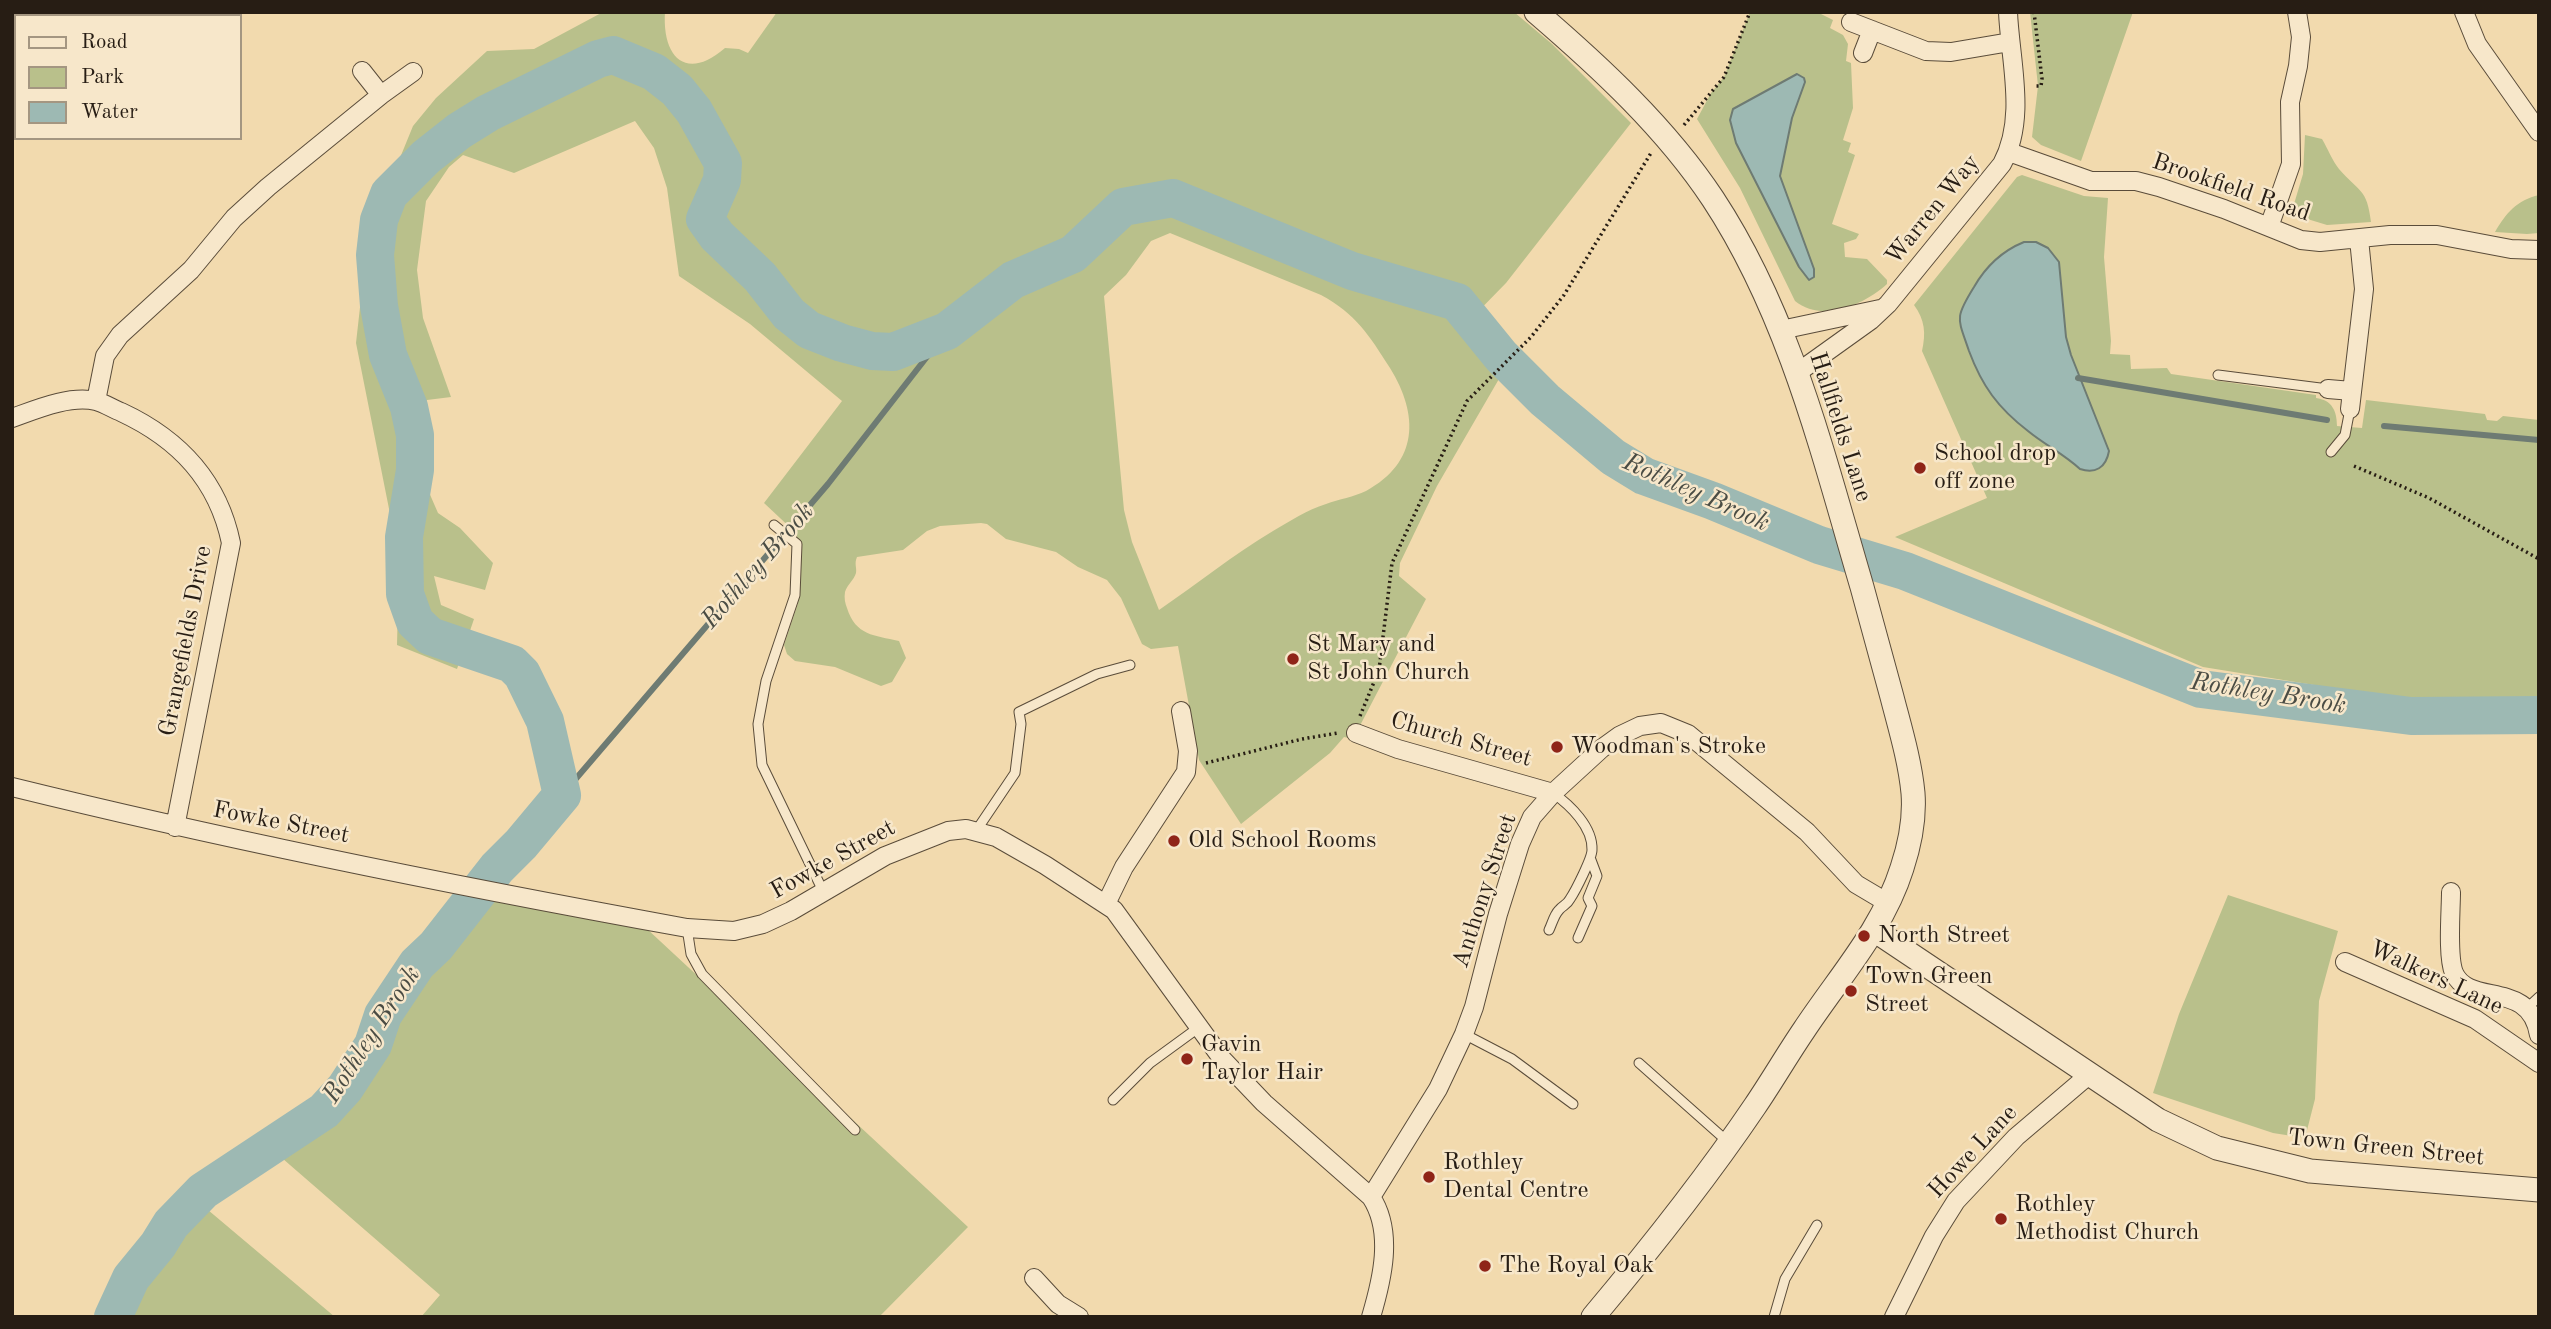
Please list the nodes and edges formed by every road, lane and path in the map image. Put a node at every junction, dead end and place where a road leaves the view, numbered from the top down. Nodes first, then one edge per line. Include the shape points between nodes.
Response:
1 (1536, 12) edge
2 (1750, 12) edge
3 (2008, 12) edge
4 (2034, 12) edge
5 (2297, 12) edge
6 (2464, 12) edge
7 (1851, 22) dead end
8 (1872, 30) junction
9 (2010, 42) junction
10 (1863, 53) dead end
11 (362, 71) dead end
12 (413, 72) dead end
13 (2014, 85) junction
14 (381, 95) junction
15 (2532, 110) edge
16 (2539, 132) edge
17 (1666, 140) junction
18 (2009, 152) junction
19 (2269, 227) junction
20 (2359, 239) junction
21 (2539, 250) edge
22 (1884, 309) junction
23 (1781, 330) junction
24 (1797, 373) junction
25 (2218, 375) dead end
26 (2328, 389) joint
27 (2351, 400) junction
28 (96, 401) junction
29 (12, 418) edge
30 (2331, 452) dead end
31 (2354, 466) dead end
32 (775, 525) dead end
33 (2539, 559) edge
34 (1130, 665) dead end
35 (1181, 711) dead end
36 (1356, 733) junction
37 (1187, 769) junction
38 (12, 787) edge
39 (1553, 793) junction
40 (174, 827) junction
41 (976, 831) junction
42 (1591, 860) junction
43 (823, 891) junction
44 (1888, 903) junction
45 (2446, 903) dead end
46 (1106, 904) junction
47 (687, 928) junction
48 (1549, 930) dead end
49 (1874, 930) junction
50 (1578, 938) dead end
51 (2346, 962) dead end
52 (2532, 1003) edge
53 (1198, 1028) junction
54 (1464, 1034) junction
55 (2539, 1035) edge
56 (1639, 1063) dead end
57 (2539, 1063) edge
58 (2090, 1074) junction
59 (1113, 1100) dead end
60 (1573, 1104) dead end
61 (855, 1130) dead end
62 (1730, 1143) junction
63 (2539, 1190) edge
64 (1371, 1197) junction
65 (1817, 1225) dead end
66 (1034, 1278) dead end
67 (1079, 1317) edge
68 (1371, 1317) edge
69 (1593, 1317) edge
70 (1774, 1317) edge
71 (1894, 1317) edge

1 - 17 street, Hallfields Lane via 1600,70
2 - 17 path via 1724,77
3 - 9 street, Warren Way
4 - 13 path via 2041,86
5 - 19 street via 2301,37 2290,102 2291,164
6 - 15 street via 2486,59
7 - 8 street
8 - 9 street via 1935,52
8 - 10 street
9 - 13 street, Warren Way
11 - 14 street
12 - 14 street
13 - 18 street, Warren Way
14 - 28 street via 234,218 191,270 120,335 105,356
15 - 16 street
17 - 23 street, Hallfields Lane via 1714,201
17 - 36 path via 1647,160 1546,320 1467,401 1392,563 1379,670 1360,711
18 - 19 street, Brookfield Road via 2091,181 2136,180
18 - 22 street, Warren Way
19 - 20 street, Brookfield Road via 2308,241
20 - 21 street, Brookfield Road via 2437,235
20 - 27 street via 2364,289
22 - 23 street
22 - 24 street, Warren Way
23 - 24 street, Hallfields Lane
24 - 44 street, Hallfields Lane via 1867,605 1913,792 1910,836
25 - 26 lane
26 - 27 street
27 - 30 lane via 2345,435
28 - 29 street, Grangefields Drive via 73,401
28 - 40 street, Grangefields Drive via 137,420 197,468 226,517 231,543
31 - 33 path via 2429,498
32 - 43 lane via 797,544 795,595 766,681 758,724 762,765
34 - 41 lane via 1097,674 1019,712 1015,773
35 - 37 street
36 - 37 path via 1302,738
36 - 39 street, Church Street
37 - 46 street via 1124,867
38 - 40 street, Fowke Street
39 - 42 lane via 1583,825 1591,843
39 - 44 street, Anthony Street via 1619,736 1640,726 1672,726 1702,744 1807,832 1856,884
39 - 54 street, Anthony Street via 1525,831
40 - 47 street, Fowke Street
41 - 43 street, Fowke Street via 948,831 912,844
41 - 46 street, Fowke Street via 1011,844
42 - 48 lane
42 - 50 lane via 1597,876 1588,898 1592,906
43 - 47 street, Fowke Street via 751,928
44 - 49 street, Hallfields Lane
45 - 52 street via 2451,959 2458,980 2471,989
46 - 53 street, Fowke Street via 1122,918
47 - 61 lane via 691,954 702,974
49 - 58 street, Town Green Street
49 - 62 street
51 - 57 street, Walkers Lane via 2475,1018
52 - 55 street
53 - 59 lane via 1150,1063
53 - 64 street, Fowke Street via 1247,1086
54 - 60 lane via 1512,1059
54 - 64 street, Anthony Street via 1438,1089
56 - 62 lane
58 - 63 street, Town Green Street via 2180,1132 2234,1154 2338,1175
58 - 71 street, Howe Lane via 2015,1138 1956,1201
62 - 69 street
64 - 68 street via 1377,1205 1383,1242 1381,1279
65 - 70 lane via 1786,1279
66 - 67 street via 1058,1304

